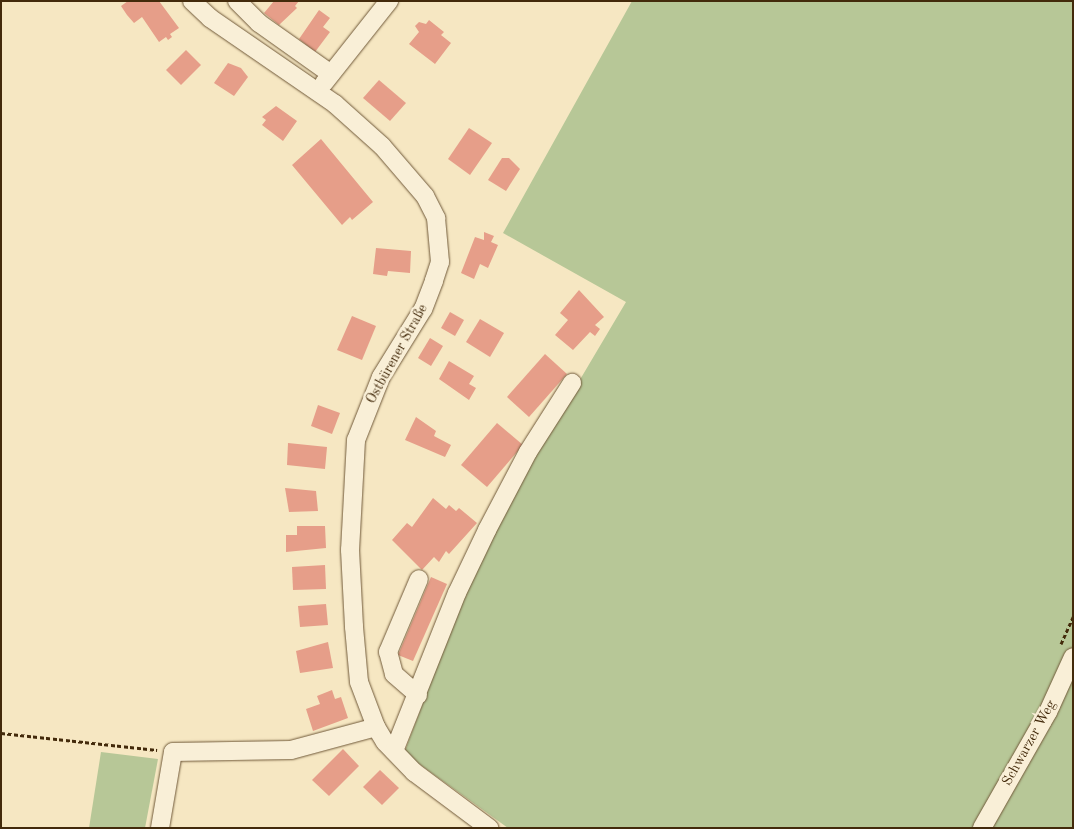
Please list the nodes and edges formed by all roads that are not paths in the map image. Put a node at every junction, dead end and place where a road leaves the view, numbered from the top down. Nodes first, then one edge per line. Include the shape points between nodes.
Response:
1 (192, 1) edge
2 (237, 1) edge
3 (389, 1) edge
4 (331, 74) junction
5 (318, 91) junction
6 (572, 383) dead end
7 (419, 579) dead end
8 (1073, 657) edge
9 (418, 695) junction
10 (376, 727) junction
11 (394, 751) junction
12 (160, 828) edge
13 (489, 828) edge
14 (982, 828) edge

1 - 5 street, Ostbürener Straße via 210,18
2 - 4 street
3 - 4 street
4 - 5 street
5 - 10 street, Ostbürener Straße via 382,146 425,196 436,218 440,242 440,262 423,309 381,378 356,440 350,550 354,627 359,682
6 - 9 street via 508,489 457,593
7 - 9 street via 388,652 394,674
8 - 14 street, Schwarzer Weg via 1048,712
9 - 11 street
10 - 11 street, Ostbürener Straße
10 - 12 street via 291,750 173,752
11 - 13 street, Ostbürener Straße via 414,772

